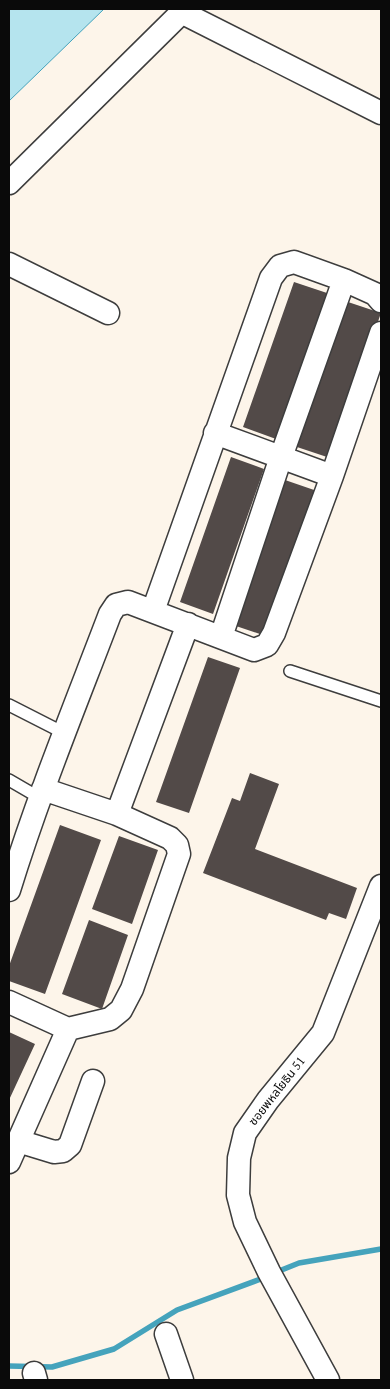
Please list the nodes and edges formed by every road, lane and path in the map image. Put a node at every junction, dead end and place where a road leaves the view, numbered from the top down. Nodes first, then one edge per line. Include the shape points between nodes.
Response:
1 (183, 10) edge
2 (381, 112) edge
3 (9, 183) edge
4 (9, 264) edge
5 (344, 280) junction
6 (381, 300) edge
7 (108, 313) dead end
8 (381, 333) edge
9 (215, 433) junction
10 (281, 457) junction
11 (332, 476) junction
12 (153, 611) junction
13 (188, 624) junction
14 (221, 637) junction
15 (290, 671) dead end
16 (381, 701) edge
17 (9, 706) edge
18 (64, 733) junction
19 (9, 780) edge
20 (41, 794) junction
21 (116, 814) junction
22 (381, 886) edge
23 (9, 890) edge
24 (9, 1002) edge
25 (68, 1029) junction
26 (94, 1081) dead end
27 (18, 1141) junction
28 (9, 1162) edge
29 (166, 1334) dead end
30 (182, 1380) edge
31 (328, 1380) edge

1 - 2 street
1 - 3 street
4 - 7 street
5 - 6 street
5 - 9 street via 294,262 280,266 271,278
5 - 10 street
8 - 11 street
9 - 10 street
9 - 12 street
10 - 11 street
10 - 14 street
11 - 14 street via 267,645 254,650
12 - 13 street
12 - 18 street via 128,602 116,605
13 - 14 street
13 - 21 street
15 - 16 lane
17 - 18 lane
18 - 20 street
19 - 20 lane
20 - 21 street
20 - 23 street
21 - 25 street via 170,838 177,844 179,854 132,989 121,1010 110,1019
22 - 31 street, ซอยพหลโยธิน 51 via 323,1032 245,1133 238,1158 238,1195 246,1222
24 - 25 street
25 - 27 street
26 - 27 street via 70,1145 63,1151 54,1152
27 - 28 street
29 - 30 street

